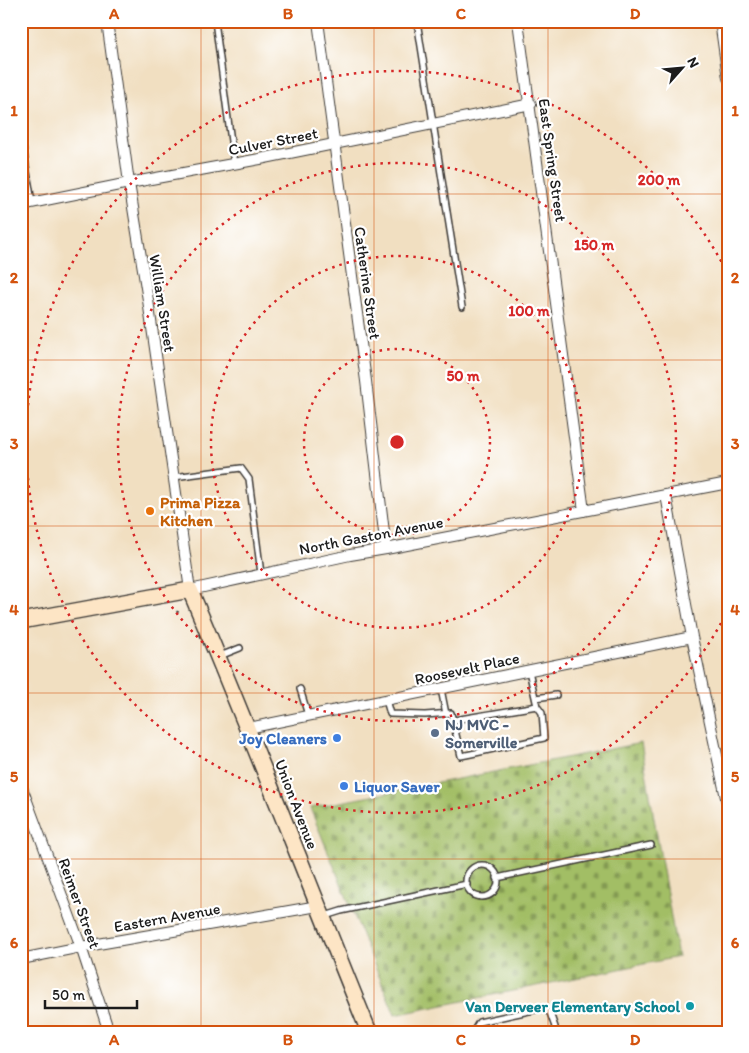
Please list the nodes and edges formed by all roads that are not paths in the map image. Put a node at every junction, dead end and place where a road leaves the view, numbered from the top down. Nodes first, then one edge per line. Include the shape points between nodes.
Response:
1 (107, 21) edge
2 (215, 21) edge
3 (318, 21) edge
4 (417, 21) edge
5 (518, 21) edge
6 (720, 21) edge
7 (728, 78) edge
8 (531, 104) junction
9 (434, 124) junction
10 (21, 136) edge
11 (334, 144) junction
12 (234, 164) junction
13 (129, 182) junction
14 (32, 203) junction
15 (21, 205) edge
16 (462, 307) dead end
17 (173, 478) junction
18 (728, 483) edge
19 (666, 495) junction
20 (584, 511) junction
21 (386, 550) junction
22 (261, 574) junction
23 (190, 590) junction
24 (21, 621) edge
25 (692, 637) junction
26 (240, 648) dead end
27 (218, 657) junction
28 (529, 671) junction
29 (441, 688) junction
30 (300, 689) dead end
31 (556, 695) dead end
32 (536, 698) junction
33 (386, 700) junction
34 (537, 706) junction
35 (446, 714) junction
36 (308, 716) junction
37 (454, 720) junction
38 (248, 728) junction
39 (21, 785) edge
40 (728, 807) edge
41 (651, 845) dead end
42 (497, 878) junction
43 (466, 884) junction
44 (320, 912) junction
45 (81, 947) junction
46 (21, 959) edge
47 (109, 1032) edge
48 (370, 1032) edge
49 (475, 1032) edge
50 (553, 1032) edge

1 - 13 street, William Street
2 - 12 lane
3 - 11 street, Catherine Street
4 - 9 lane
5 - 8 street, East Spring Street
6 - 7 street
8 - 9 street, Culver Street
8 - 20 street, East Spring Street
9 - 11 street, Culver Street
9 - 16 lane
10 - 14 lane
11 - 12 street, Culver Street
11 - 21 street, Catherine Street
12 - 13 street, Culver Street
13 - 14 street, Culver Street
13 - 17 street, William Street
14 - 15 street, Culver Street
17 - 22 lane via 241,468 249,479
17 - 23 street, William Street
18 - 19 street, North Gaston Avenue
19 - 20 street, North Gaston Avenue
19 - 25 street
20 - 21 street, North Gaston Avenue
21 - 22 street, North Gaston Avenue
22 - 23 street, North Gaston Avenue
23 - 24 street, North Gaston Avenue
23 - 27 street, Union Avenue
25 - 28 street, Roosevelt Place
25 - 40 street
26 - 27 lane
27 - 38 street, Union Avenue
28 - 29 street, Roosevelt Place
28 - 32 lane
29 - 33 street, Roosevelt Place
29 - 35 lane
30 - 36 lane
31 - 32 lane
32 - 34 lane
33 - 35 lane via 390,714
33 - 36 street, Roosevelt Place
34 - 37 lane
34 - 37 lane via 542,713 544,738 461,756
35 - 37 lane via 451,713
36 - 38 street, Roosevelt Place
38 - 44 street, Union Avenue
39 - 45 street, Reimer Street
41 - 42 lane
42 - 43 lane via 490,868 480,866 471,870
42 - 43 lane via 495,891 486,897 476,896
43 - 44 lane via 341,911
44 - 45 street, Eastern Avenue
44 - 48 street, Union Avenue
45 - 46 street, Eastern Avenue
45 - 47 street, Reimer Street
49 - 50 lane via 479,1022 543,1008 550,1013 556,1027

